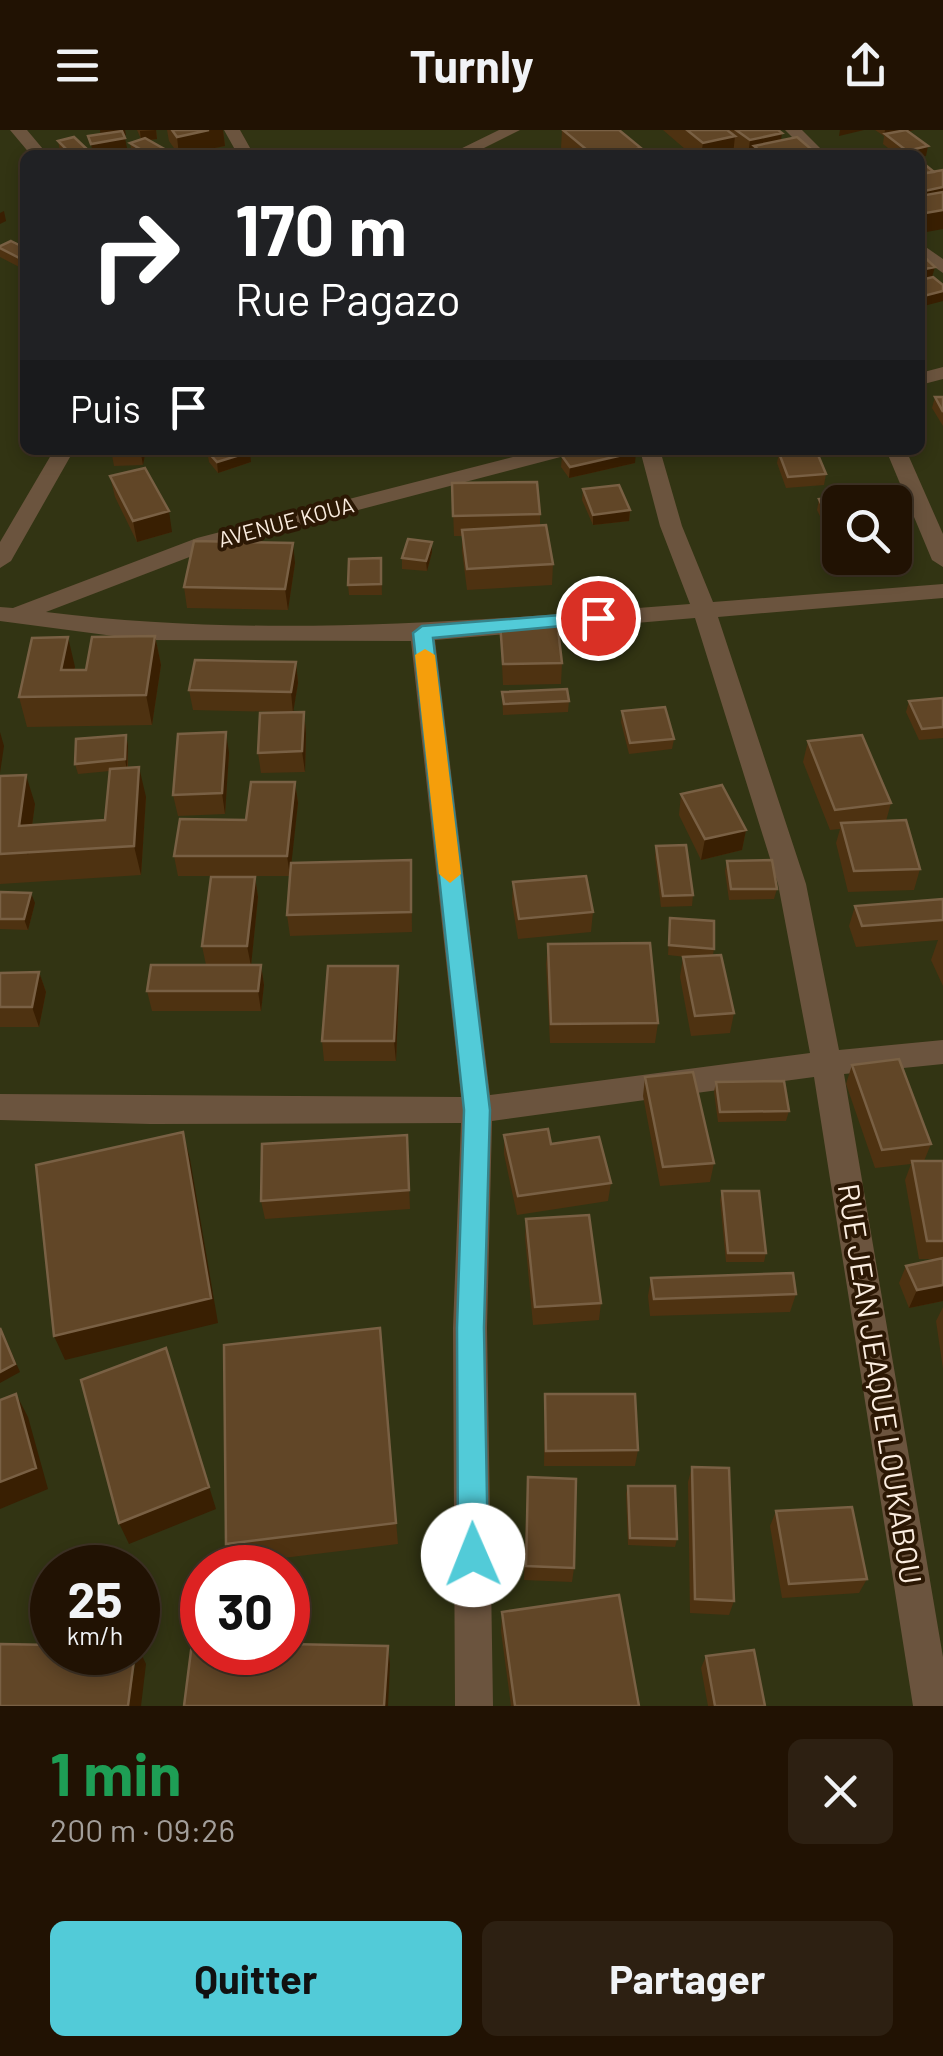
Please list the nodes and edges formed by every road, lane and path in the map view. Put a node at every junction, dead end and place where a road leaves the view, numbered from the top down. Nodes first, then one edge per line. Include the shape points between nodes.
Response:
1 (18, 130) edge
2 (512, 130) edge
3 (792, 130) edge
4 (36, 150) edge
5 (467, 150) edge
6 (814, 150) edge
7 (61, 455) edge
8 (546, 455) edge
9 (651, 455) edge
10 (898, 455) edge
11 (943, 560) edge
12 (0, 561) edge
13 (943, 591) edge
14 (704, 609) junction
15 (7, 615) edge
16 (422, 633) junction
17 (943, 1052) edge
18 (827, 1063) junction
19 (0, 1107) edge
20 (477, 1110) junction
21 (474, 1706) edge
22 (932, 1706) edge

1 - 4 street
2 - 5 street
3 - 6 street
7 - 12 street
8 - 15 street, AVENUE KOUA via 204,543
9 - 14 street, RUE JEAN JEAQUE LOUKABOU
10 - 11 street
13 - 14 street
14 - 16 street
14 - 18 street, RUE JEAN JEAQUE LOUKABOU via 792,884
15 - 16 street via 144,632
16 - 20 street
17 - 18 street
18 - 20 street
18 - 22 street, RUE JEAN JEAQUE LOUKABOU
19 - 20 street
20 - 21 street via 470,1328

